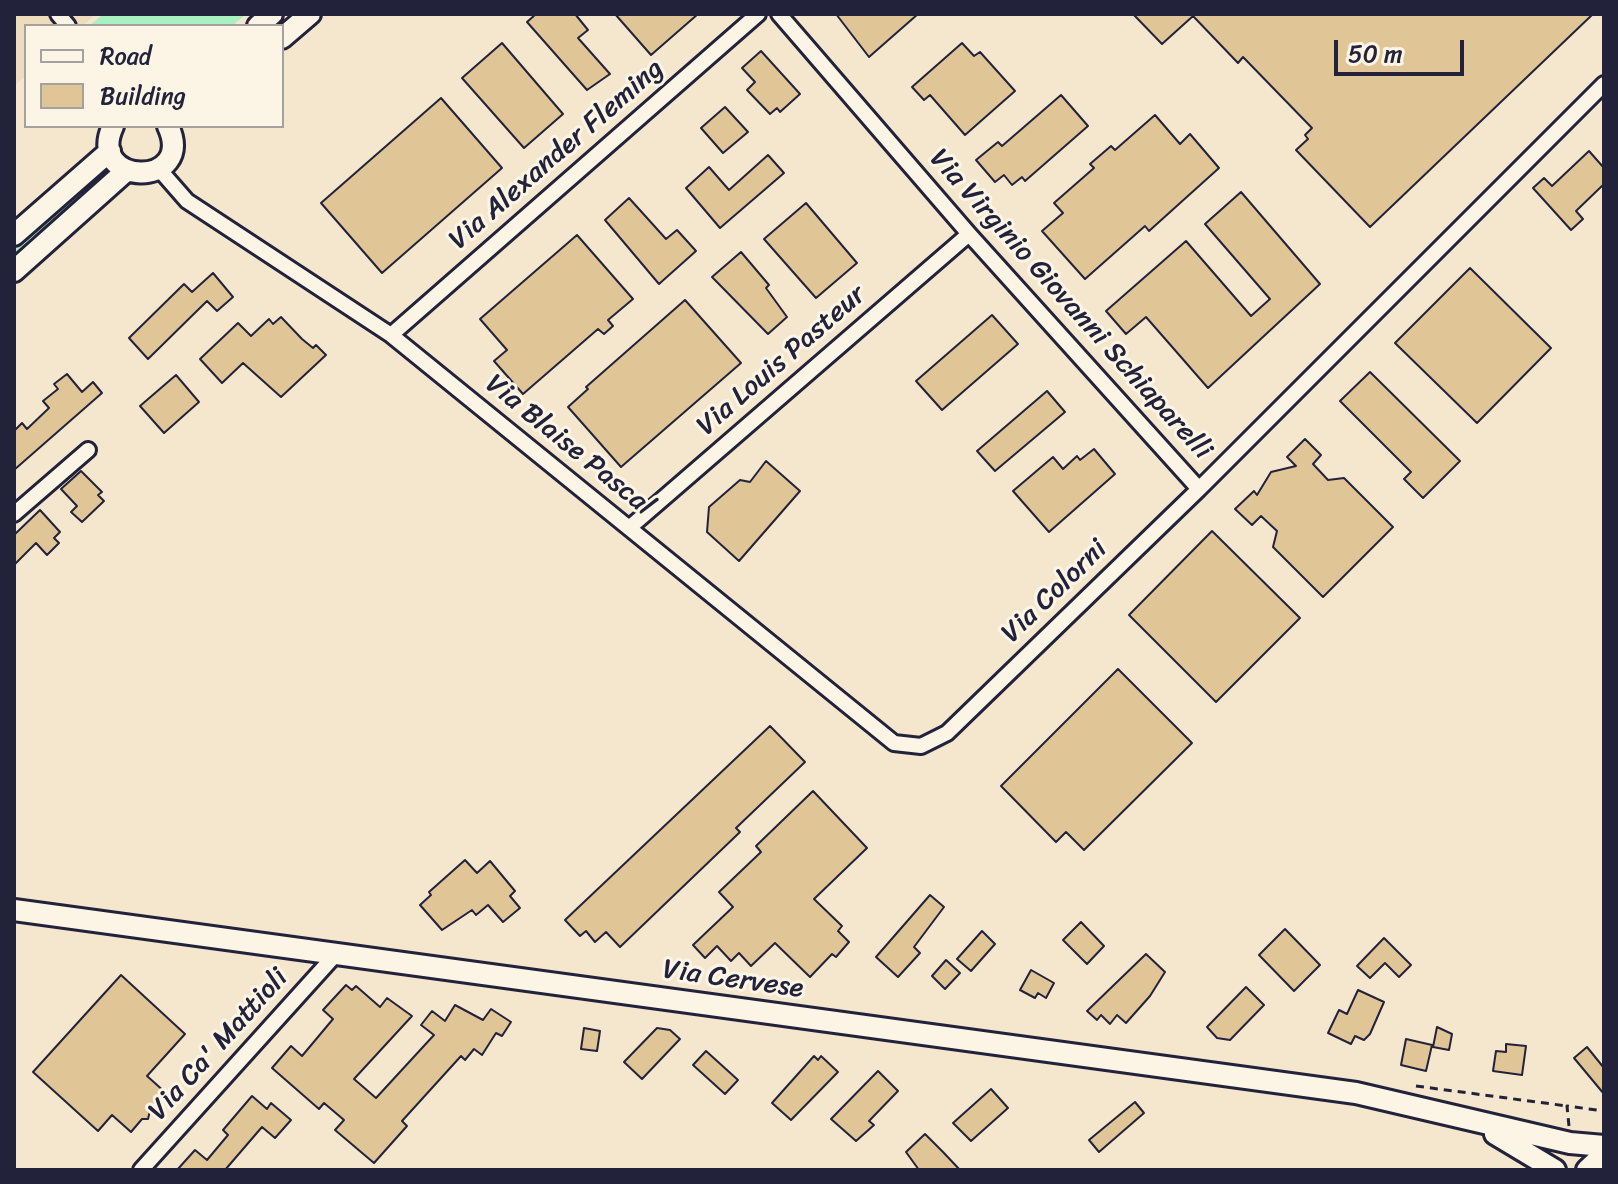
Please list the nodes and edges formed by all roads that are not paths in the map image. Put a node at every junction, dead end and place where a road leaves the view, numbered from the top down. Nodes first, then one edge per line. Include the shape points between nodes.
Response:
1 (310, 14) edge
2 (758, 14) edge
3 (779, 14) edge
4 (284, 36) edge
5 (1604, 84) edge
6 (113, 128) edge
7 (173, 128) edge
8 (110, 151) junction
9 (159, 169) junction
10 (126, 171) junction
11 (969, 234) junction
12 (14, 235) edge
13 (14, 271) edge
14 (391, 335) junction
15 (88, 450) dead end
16 (1199, 489) junction
17 (14, 514) edge
18 (629, 528) junction
19 (947, 733) joint
20 (14, 910) edge
21 (336, 954) junction
22 (1444, 1113) junction
23 (1604, 1146) edge
24 (1604, 1154) edge
25 (141, 1170) edge
26 (1555, 1170) edge
27 (1587, 1170) edge

1 - 4 main road
2 - 14 street, Via Alexander Fleming
3 - 11 street, Via Virginio Giovanni Schiaparelli
5 - 16 street, Via Virginio Giovanni Schiaparelli
6 - 8 main road
7 - 9 main road via 171,153
8 - 10 main road
8 - 12 main road
9 - 10 main road via 143,174
9 - 14 street, Via Blaise Pascal via 187,201
10 - 13 main road
11 - 16 street, Via Virginio Giovanni Schiaparelli
11 - 18 street, Via Louis Pasteur
14 - 18 street, Via Blaise Pascal
15 - 17 street
16 - 19 street, Via Colorni
18 - 19 street, Via Blaise Pascal via 894,743 921,746
20 - 21 main road, Via Cervese
21 - 22 main road, Via Cervese via 1356,1093
21 - 25 street, Via Ca' Mattioli
22 - 23 main road, Via Cervese
22 - 26 main road, Via Cervese via 1508,1140
24 - 27 main road

